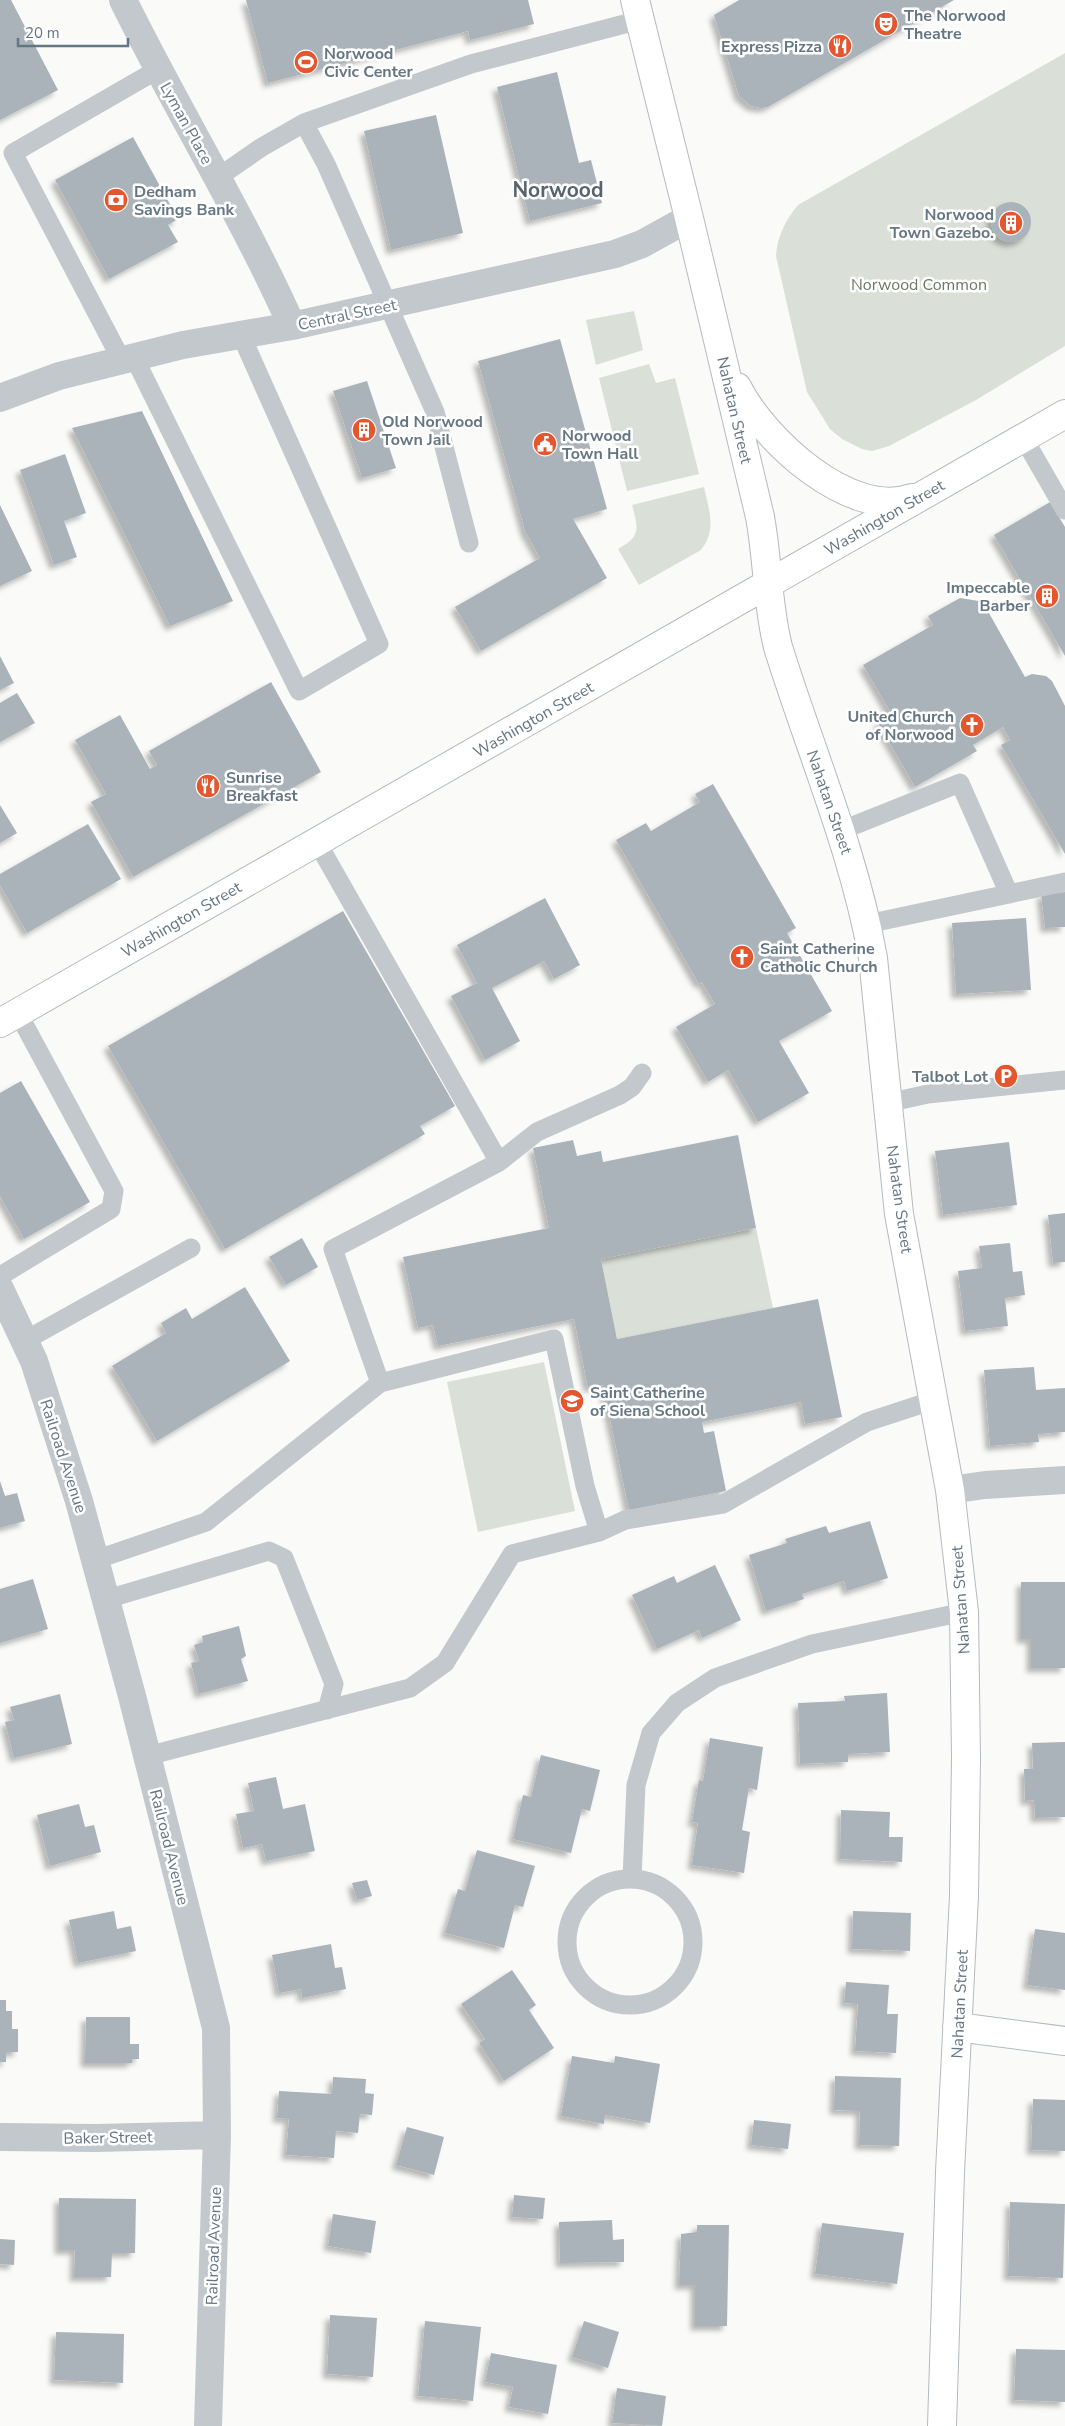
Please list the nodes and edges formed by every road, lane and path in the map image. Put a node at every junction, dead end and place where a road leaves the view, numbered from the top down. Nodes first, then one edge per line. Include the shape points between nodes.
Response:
1 (123, 0) edge
2 (637, 10) edge
3 (157, 70) junction
4 (304, 123) junction
5 (218, 178) junction
6 (689, 218) junction
7 (388, 305) junction
8 (292, 326) junction
9 (241, 335) junction
10 (722, 357) junction
11 (128, 359) junction
12 (0, 398) edge
13 (1065, 414) edge
14 (1023, 437) junction
15 (928, 492) junction
16 (1065, 510) edge
17 (469, 543) dead end
18 (766, 585) junction
19 (840, 831) junction
20 (317, 842) junction
21 (1065, 882) edge
22 (1009, 894) junction
23 (867, 924) junction
24 (9, 1018) edge
25 (642, 1073) dead end
26 (1065, 1080) edge
27 (887, 1103) junction
28 (499, 1162) junction
29 (191, 1248) dead end
30 (0, 1276) edge
31 (0, 1289) edge
32 (24, 1341) junction
33 (380, 1383) junction
34 (934, 1400) junction
35 (1065, 1480) edge
36 (950, 1490) junction
37 (599, 1532) junction
38 (95, 1560) junction
39 (106, 1599) junction
40 (964, 1612) junction
41 (327, 1710) junction
42 (147, 1756) junction
43 (632, 1879) junction
44 (957, 2027) junction
45 (1065, 2041) edge
46 (217, 2135) junction
47 (0, 2137) edge
48 (208, 2426) edge
49 (942, 2426) edge

1 - 3 street, Lyman Place
2 - 4 lane
2 - 6 main road, Nahatan Street
3 - 5 street, Lyman Place
3 - 11 lane via 13,154
4 - 5 lane
4 - 7 lane via 326,164
5 - 8 street, Lyman Place
6 - 7 street, Central Street via 642,244 615,254
6 - 10 main road, Nahatan Street
7 - 8 street, Central Street
7 - 17 lane via 435,412
8 - 9 street, Central Street
9 - 11 street, Central Street
9 - 11 lane via 379,644 299,691
10 - 15 main road via 759,422 812,472 872,500 899,502
10 - 18 main road, Nahatan Street via 760,517
11 - 12 street, Central Street via 59,376
13 - 14 main road, Washington Street
14 - 15 main road, Washington Street
14 - 16 lane
15 - 18 main road, Washington Street
18 - 19 main road, Nahatan Street via 778,646
18 - 20 main road, Washington Street
19 - 22 lane via 960,783
19 - 23 main road, Nahatan Street
20 - 24 main road, Washington Street
20 - 28 lane
21 - 22 lane
22 - 23 lane
23 - 27 main road, Nahatan Street
24 - 30 lane via 114,1191 111,1209
25 - 28 lane via 632,1087 620,1095 537,1132
26 - 27 lane via 928,1094
27 - 34 main road, Nahatan Street via 899,1214
28 - 33 lane via 333,1249
29 - 32 lane
31 - 32 street, Railroad Avenue
32 - 38 street, Railroad Avenue via 34,1360
33 - 37 lane via 554,1339 585,1486
33 - 38 lane via 206,1522
34 - 36 main road, Nahatan Street
34 - 37 lane via 867,1422 723,1504 625,1520
35 - 36 street
36 - 40 main road, Nahatan Street
37 - 41 lane via 512,1554 445,1664 410,1688
38 - 39 street, Railroad Avenue
39 - 41 lane via 269,1551 284,1558 334,1684
39 - 42 street, Railroad Avenue
40 - 43 lane via 812,1644 714,1678 677,1702 652,1732 636,1785
40 - 44 main road, Nahatan Street via 964,1896
41 - 42 lane
42 - 46 street, Railroad Avenue via 216,2028
43 - 43 lane via 611,1882 587,1897 577,1908 568,1927 567,1948 572,1969 585,1987 603,2000 624,2005 647,2004 667,1994 683,1978 693,1950 687,1914 673,1895 654,1884
44 - 45 main road
44 - 49 main road, Nahatan Street
46 - 47 street, Baker Street
46 - 48 street, Railroad Avenue

